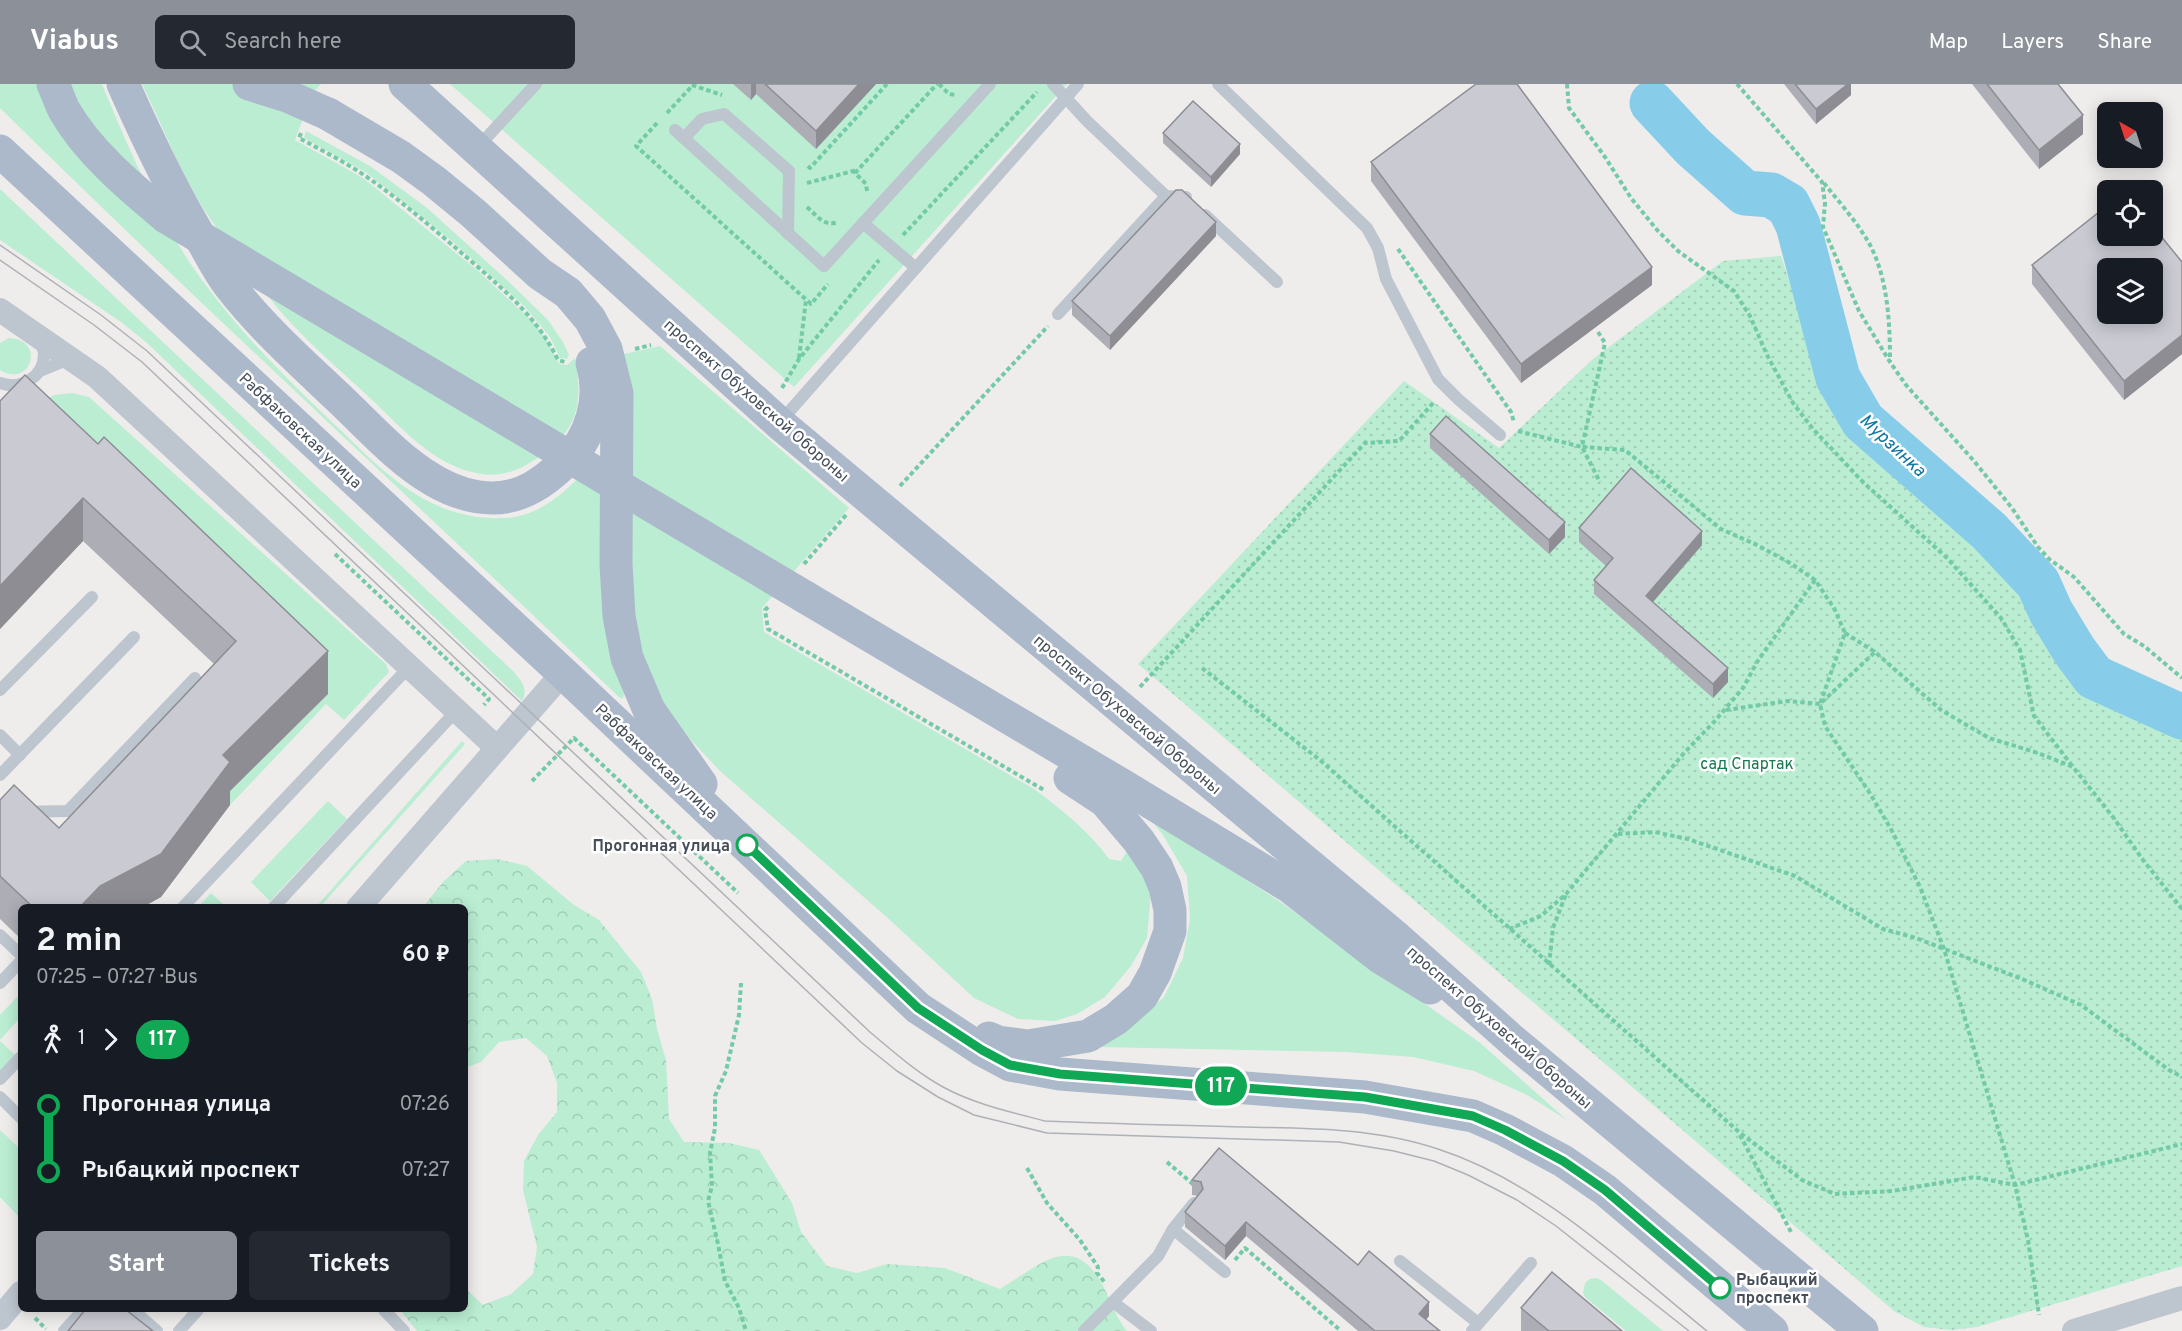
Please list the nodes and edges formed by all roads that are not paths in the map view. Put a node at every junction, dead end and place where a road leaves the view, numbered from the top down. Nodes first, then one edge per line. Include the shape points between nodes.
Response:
1 (53, 84) edge
2 (123, 84) edge
3 (249, 84) edge
4 (405, 84) edge
5 (990, 84) edge
6 (1053, 84) edge
7 (1078, 84) edge
8 (1218, 84) edge
9 (532, 85) edge
10 (1065, 99) junction
11 (477, 149) junction
12 (0, 151) edge
13 (1166, 196) junction
14 (863, 223) junction
15 (788, 234) junction
16 (916, 268) junction
17 (540, 274) junction
18 (1277, 282) dead end
19 (0, 310) edge
20 (1058, 314) road end
21 (0, 329) edge
22 (31, 332) junction
23 (75, 362) junction
24 (40, 371) junction
25 (0, 383) edge
26 (779, 423) junction
27 (1500, 435) road end
28 (92, 597) dead end
29 (134, 637) dead end
30 (410, 666) junction
31 (563, 673) junction
32 (195, 678) dead end
33 (959, 689) junction
34 (0, 690) edge
35 (464, 716) junction
36 (0, 735) edge
37 (497, 748) junction
38 (20, 755) junction
39 (0, 775) edge
40 (0, 824) edge
41 (733, 832) junction
42 (186, 904) edge
43 (277, 904) edge
44 (361, 904) edge
45 (0, 935) edge
46 (18, 952) edge
47 (18, 964) edge
48 (0, 983) edge
49 (918, 1008) junction
50 (1513, 1041) junction
51 (18, 1059) edge
52 (0, 1079) edge
53 (0, 1097) edge
54 (18, 1115) edge
55 (1195, 1202) edge
56 (1173, 1229) junction
57 (1400, 1261) dead end
58 (1531, 1263) dead end
59 (1225, 1272) road end
60 (18, 1296) edge
61 (2182, 1298) edge
62 (1116, 1299) junction
63 (81, 1312) edge
64 (137, 1312) edge
65 (196, 1312) edge
66 (386, 1312) edge
67 (0, 1317) edge
68 (1475, 1327) edge
69 (64, 1331) edge
70 (158, 1331) edge
71 (179, 1331) edge
72 (404, 1331) edge
73 (1084, 1331) edge
74 (1150, 1331) edge
75 (1772, 1331) edge
76 (1862, 1331) edge
77 (2074, 1331) edge

1 - 33 main road, bridge via 64,110 89,143 122,180 166,217
2 - 17 main road via 176,198 228,285 390,447 424,474 452,489 491,498 530,489 543,483 576,452 591,425 596,394 593,366
3 - 17 main road, bridge via 287,96 315,121 400,157 473,213
4 - 11 main road, проспект Обуховской Обороны
5 - 14 lane
6 - 10 lane
7 - 10 lane
8 - 27 lane via 1367,228 1378,248 1386,279 1438,379
9 - 11 lane
10 - 13 lane
10 - 16 lane
11 - 26 main road, проспект Обуховской Обороны
12 - 31 main road, Рабфаковская улица
13 - 18 lane via 1185,196
13 - 20 lane
14 - 15 lane via 824,266
14 - 16 lane
15 - 15 lane via 679,134 702,119 724,114 789,171
16 - 26 lane
17 - 41 main road via 568,293 590,319 612,369 617,393 616,564 619,616 627,658 649,710
19 - 22 street
21 - 22 lane via 6,326
22 - 23 street
22 - 24 lane via 44,354
23 - 24 lane via 62,362
23 - 30 street via 97,377
24 - 25 lane via 27,383 10,387
26 - 50 main road, проспект Обуховской Обороны via 1397,938
28 - 34 lane
29 - 38 lane
30 - 35 street
30 - 42 lane
31 - 37 street
31 - 41 main road, Рабфаковская улица
32 - 40 lane via 68,811 12,812
33 - 49 main road via 1004,735 1106,801 1156,868 1168,899 1170,931 1155,974 1142,996 1116,1019 1088,1036 1028,1046 998,1042
33 - 50 main road via 1290,887 1382,958
35 - 37 street
35 - 43 lane
36 - 38 lane
37 - 44 street
38 - 39 lane
41 - 49 main road, Рабфаковская улица
45 - 46 lane
47 - 48 lane
49 - 75 main road, Рабфаковская улица via 1010,1065 1060,1074 1365,1097 1473,1116 1563,1161 1605,1190
50 - 76 main road, проспект Обуховской Обороны
51 - 52 lane
53 - 54 lane
55 - 56 lane
56 - 59 lane
56 - 62 lane via 1158,1256
57 - 68 lane
58 - 68 lane
60 - 67 street
61 - 77 street
62 - 73 lane
62 - 74 lane
63 - 69 lane
64 - 70 lane
65 - 71 lane
66 - 72 lane

